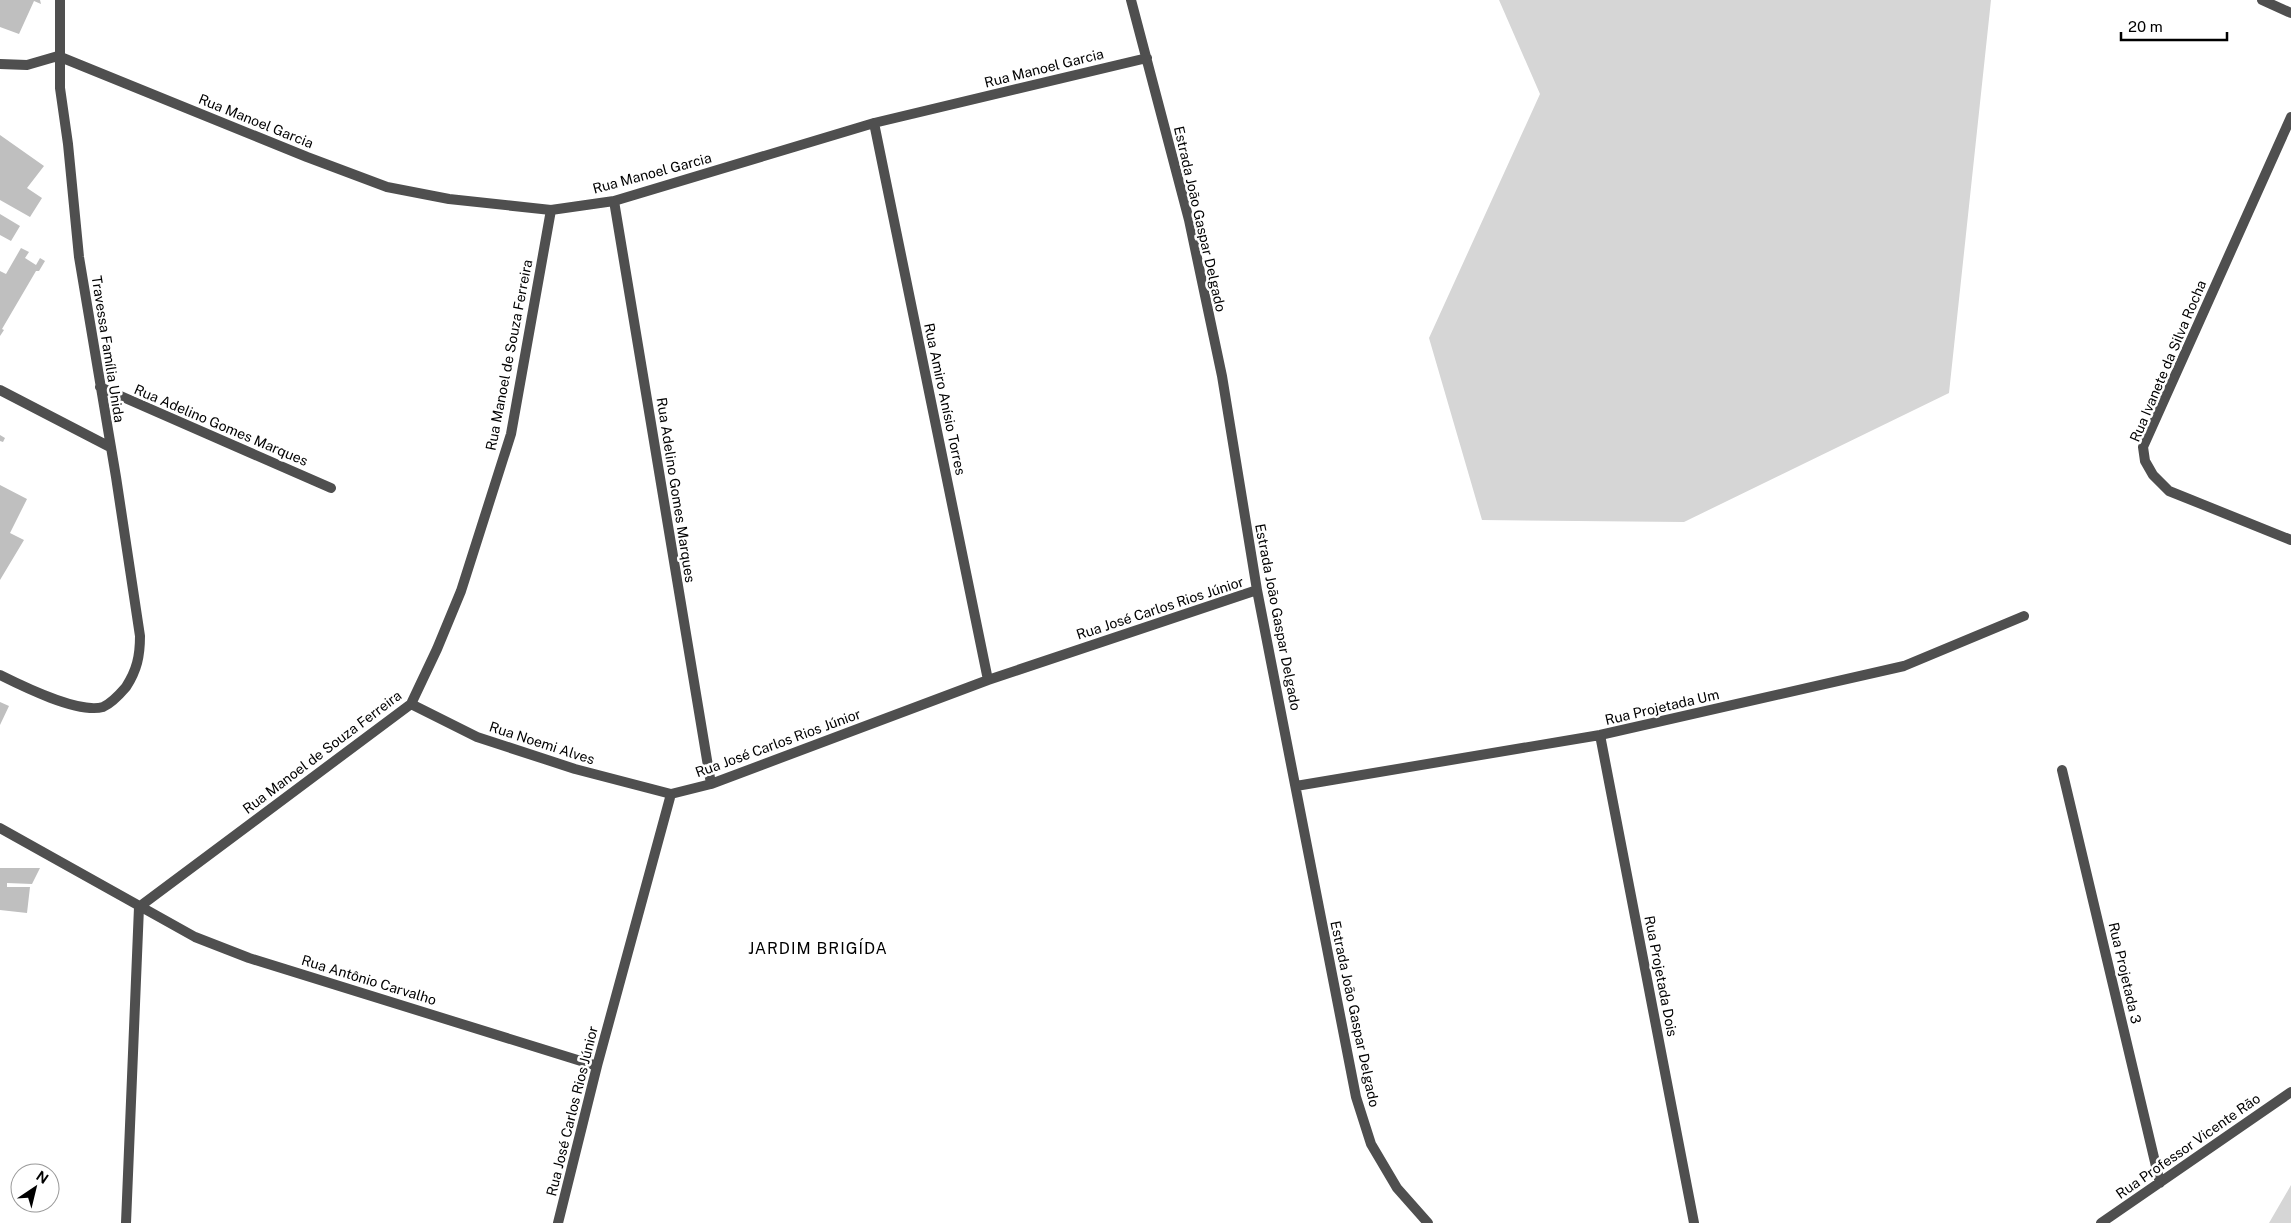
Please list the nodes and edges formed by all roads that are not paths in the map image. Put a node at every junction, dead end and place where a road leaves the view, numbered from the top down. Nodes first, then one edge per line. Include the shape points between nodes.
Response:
1 (60, 0) edge
2 (1131, 0) edge
3 (2262, 0) edge
4 (2291, 13) edge
5 (58, 56) junction
6 (1147, 58) junction
7 (0, 64) edge
8 (2291, 117) edge
9 (874, 123) junction
10 (614, 201) junction
11 (551, 210) junction
12 (100, 387) junction
13 (0, 390) edge
14 (110, 447) junction
15 (331, 488) dead end
16 (2291, 540) edge
17 (1257, 590) junction
18 (2024, 616) dead end
19 (0, 675) edge
20 (988, 680) junction
21 (411, 704) junction
22 (1600, 735) junction
23 (2062, 770) dead end
24 (711, 784) junction
25 (1296, 786) junction
26 (671, 794) junction
27 (3, 831) edge
28 (140, 907) junction
29 (597, 1066) junction
30 (2291, 1092) edge
31 (2160, 1183) junction
32 (126, 1223) edge
33 (558, 1223) edge
34 (1428, 1223) edge
35 (1694, 1223) edge
36 (2101, 1223) edge

1 - 5 street, Travessa Família Unida
2 - 6 street, Estrada João Gaspar Delgado
3 - 4 street
5 - 7 street via 27,65
5 - 11 street, Rua Manoel Garcia via 387,186 449,199
5 - 12 street, Travessa Família Unida via 79,257
6 - 9 street, Rua Manoel Garcia
6 - 17 street, Estrada João Gaspar Delgado via 1189,220 1218,356
8 - 16 street, Rua Ivanete da Silva Rocha via 2144,447 2145,461 2152,475 2169,491
9 - 10 street, Rua Manoel Garcia
9 - 20 street, Rua Amiro Anísio Torres
10 - 11 street, Rua Manoel Garcia
10 - 24 street, Rua Adelino Gomes Marques
11 - 21 street, Rua Manoel de Souza Ferreira via 511,434 461,591
12 - 14 street, Travessa Família Unida
12 - 15 street, Rua Adelino Gomes Marques
13 - 14 street
14 - 19 street, Travessa Família Unida via 140,636 136,669 119,696 102,706 81,707 30,690
17 - 20 street, Rua José Carlos Rios Júnior
17 - 25 street, Estrada João Gaspar Delgado
18 - 22 street, Rua Projetada Um via 1904,666
20 - 24 street, Rua José Carlos Rios Júnior
21 - 26 street, Rua Noemi Alves via 477,737 575,770
21 - 28 street, Rua Manoel de Souza Ferreira
22 - 25 street, Rua Projetada Um
22 - 35 street, Rua Projetada Dois
23 - 31 street, Rua Projetada 3
24 - 26 street, Rua José Carlos Rios Júnior
25 - 34 street, Estrada João Gaspar Delgado via 1356,1097 1371,1144 1393,1181
26 - 29 street, Rua José Carlos Rios Júnior
27 - 28 street, Rua Antônio Carvalho
28 - 29 street, Rua Antônio Carvalho via 195,937 249,958
28 - 32 street
29 - 33 street, Rua José Carlos Rios Júnior
30 - 31 street, Rua Professor Vicente Rão
31 - 36 street, Rua Professor Vicente Rão

